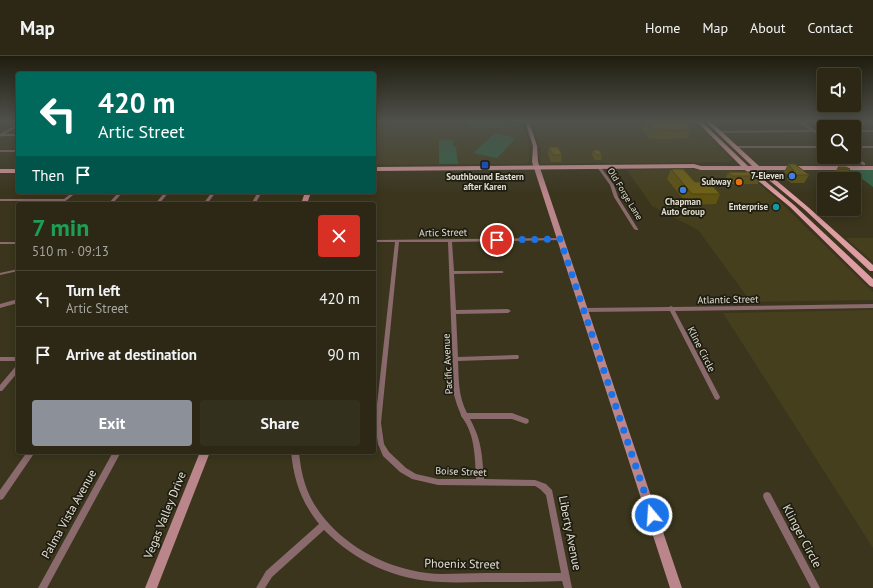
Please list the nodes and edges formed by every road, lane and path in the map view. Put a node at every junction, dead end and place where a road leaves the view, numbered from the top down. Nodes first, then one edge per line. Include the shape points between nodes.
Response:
1 (535, 146) edge
2 (723, 146) edge
3 (734, 147) joint
4 (817, 147) edge
5 (861, 147) edge
6 (873, 147) edge
7 (16, 151) edge
8 (0, 152) edge
9 (861, 162) edge
10 (864, 164) junction
11 (873, 164) edge
12 (744, 166) junction
13 (755, 166) junction
14 (599, 167) junction
15 (537, 168) junction
16 (841, 168) junction
17 (873, 168) edge
18 (376, 169) edge
19 (0, 171) edge
20 (16, 171) edge
21 (72, 194) edge
22 (119, 194) edge
23 (165, 194) edge
24 (0, 200) edge
25 (65, 200) joint
26 (112, 202) edge
27 (159, 202) edge
28 (805, 218) junction
29 (820, 220) junction
30 (636, 229) dead end
31 (560, 239) junction
32 (450, 240) junction
33 (397, 241) junction
34 (376, 242) edge
35 (0, 243) edge
36 (16, 243) edge
37 (873, 269) edge
38 (16, 270) edge
39 (502, 272) dead end
40 (451, 273) junction
41 (0, 274) edge
42 (873, 284) edge
43 (16, 302) edge
44 (0, 306) edge
45 (873, 306) edge
46 (671, 308) junction
47 (584, 310) junction
48 (508, 311) dead end
49 (453, 312) junction
50 (516, 357) dead end
51 (0, 359) edge
52 (16, 359) edge
53 (455, 359) junction
54 (16, 370) edge
55 (0, 389) edge
56 (716, 397) dead end
57 (464, 416) junction
58 (526, 421) dead end
59 (376, 423) edge
60 (30, 454) edge
61 (116, 454) edge
62 (204, 454) edge
63 (295, 454) edge
64 (480, 482) junction
65 (543, 486) joint
66 (0, 496) edge
67 (767, 496) dead end
68 (324, 525) junction
69 (566, 577) junction
70 (42, 588) edge
71 (151, 588) edge
72 (260, 588) edge
73 (568, 588) edge
74 (676, 588) edge
75 (816, 588) edge

1 - 15 street
2 - 12 main road
3 - 4 street
3 - 13 main road
5 - 6 street
7 - 8 street
9 - 10 street
10 - 11 main road
10 - 13 main road
10 - 16 main road
12 - 13 main road
12 - 14 main road
12 - 28 main road
13 - 16 main road
13 - 29 main road
14 - 15 main road
14 - 30 street, Old Forge Lane via 611,183 616,197
15 - 18 main road
15 - 31 street
16 - 17 main road
19 - 20 main road
21 - 25 street
22 - 26 street
23 - 27 street
24 - 25 street
28 - 29 main road
28 - 42 main road
29 - 37 main road
31 - 32 street, Artic Street
31 - 47 street
32 - 33 street, Artic Street
32 - 40 street, Pacific Avenue
33 - 34 street, Artic Street
33 - 59 street, Boise Street
35 - 36 street
38 - 41 street
39 - 40 street
40 - 49 street, Pacific Avenue
43 - 44 street
45 - 46 street, Atlantic Street
46 - 47 street, Atlantic Street
46 - 56 street, Kline Circle
47 - 74 street
48 - 49 street
49 - 53 street, Pacific Avenue
50 - 53 street
51 - 52 street
53 - 57 street, Pacific Avenue via 456,395
54 - 55 street
57 - 58 street via 512,416
57 - 64 street, Pacific Avenue via 477,443
59 - 64 street, Boise Street via 381,444 392,462 415,477 438,482
60 - 66 street
61 - 70 street, Palma Vista Avenue
62 - 71 street, Vegas Valley Drive
63 - 68 street, Phoenix Street via 303,491
64 - 65 street, Boise Street via 536,483
65 - 69 street, Liberty Avenue via 549,493
67 - 75 street, Klinger Circle
68 - 69 street, Phoenix Street via 346,546 380,565 420,576
68 - 72 street via 269,574
69 - 73 street, Liberty Avenue

